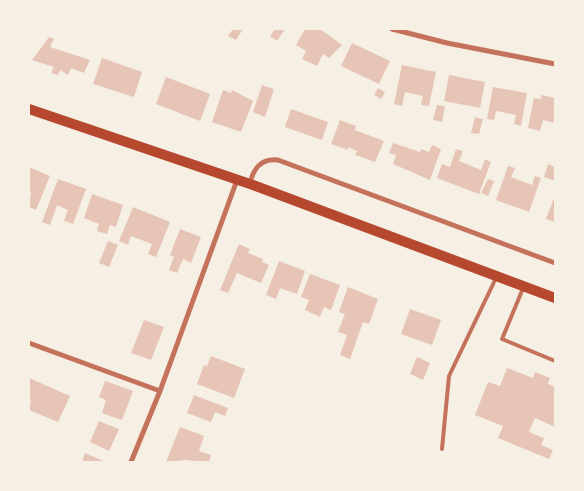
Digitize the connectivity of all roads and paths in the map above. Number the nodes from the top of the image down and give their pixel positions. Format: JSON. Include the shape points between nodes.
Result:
{"nodes":[{"id":1,"x":392,"y":29,"type":"edge"},
{"id":2,"x":555,"y":64,"type":"edge"},
{"id":3,"x":29,"y":109,"type":"edge"},
{"id":4,"x":237,"y":180,"type":"junction"},
{"id":5,"x":250,"y":184,"type":"junction"},
{"id":6,"x":555,"y":263,"type":"edge"},
{"id":7,"x":497,"y":276,"type":"junction"},
{"id":8,"x":524,"y":286,"type":"junction"},
{"id":9,"x":555,"y":298,"type":"edge"},
{"id":10,"x":29,"y":343,"type":"edge"},
{"id":11,"x":555,"y":361,"type":"edge"},
{"id":12,"x":160,"y":392,"type":"junction"},
{"id":13,"x":442,"y":450,"type":"dead end"},
{"id":14,"x":131,"y":462,"type":"edge"}],
"edges":[{"from":1,"to":2,"type":"street"},
{"from":3,"to":4,"type":"main road"},
{"from":4,"to":5,"type":"main road"},
{"from":4,"to":12,"type":"street"},
{"from":5,"to":6,"type":"street","via":[[252,173],[260,164],[269,159],[278,160]]},
{"from":5,"to":7,"type":"main road"},
{"from":7,"to":8,"type":"main road"},
{"from":7,"to":13,"type":"lane","via":[[449,376]]},
{"from":8,"to":9,"type":"main road"},
{"from":8,"to":11,"type":"lane","via":[[502,339]]},
{"from":10,"to":12,"type":"street"},
{"from":12,"to":14,"type":"street"}]}
